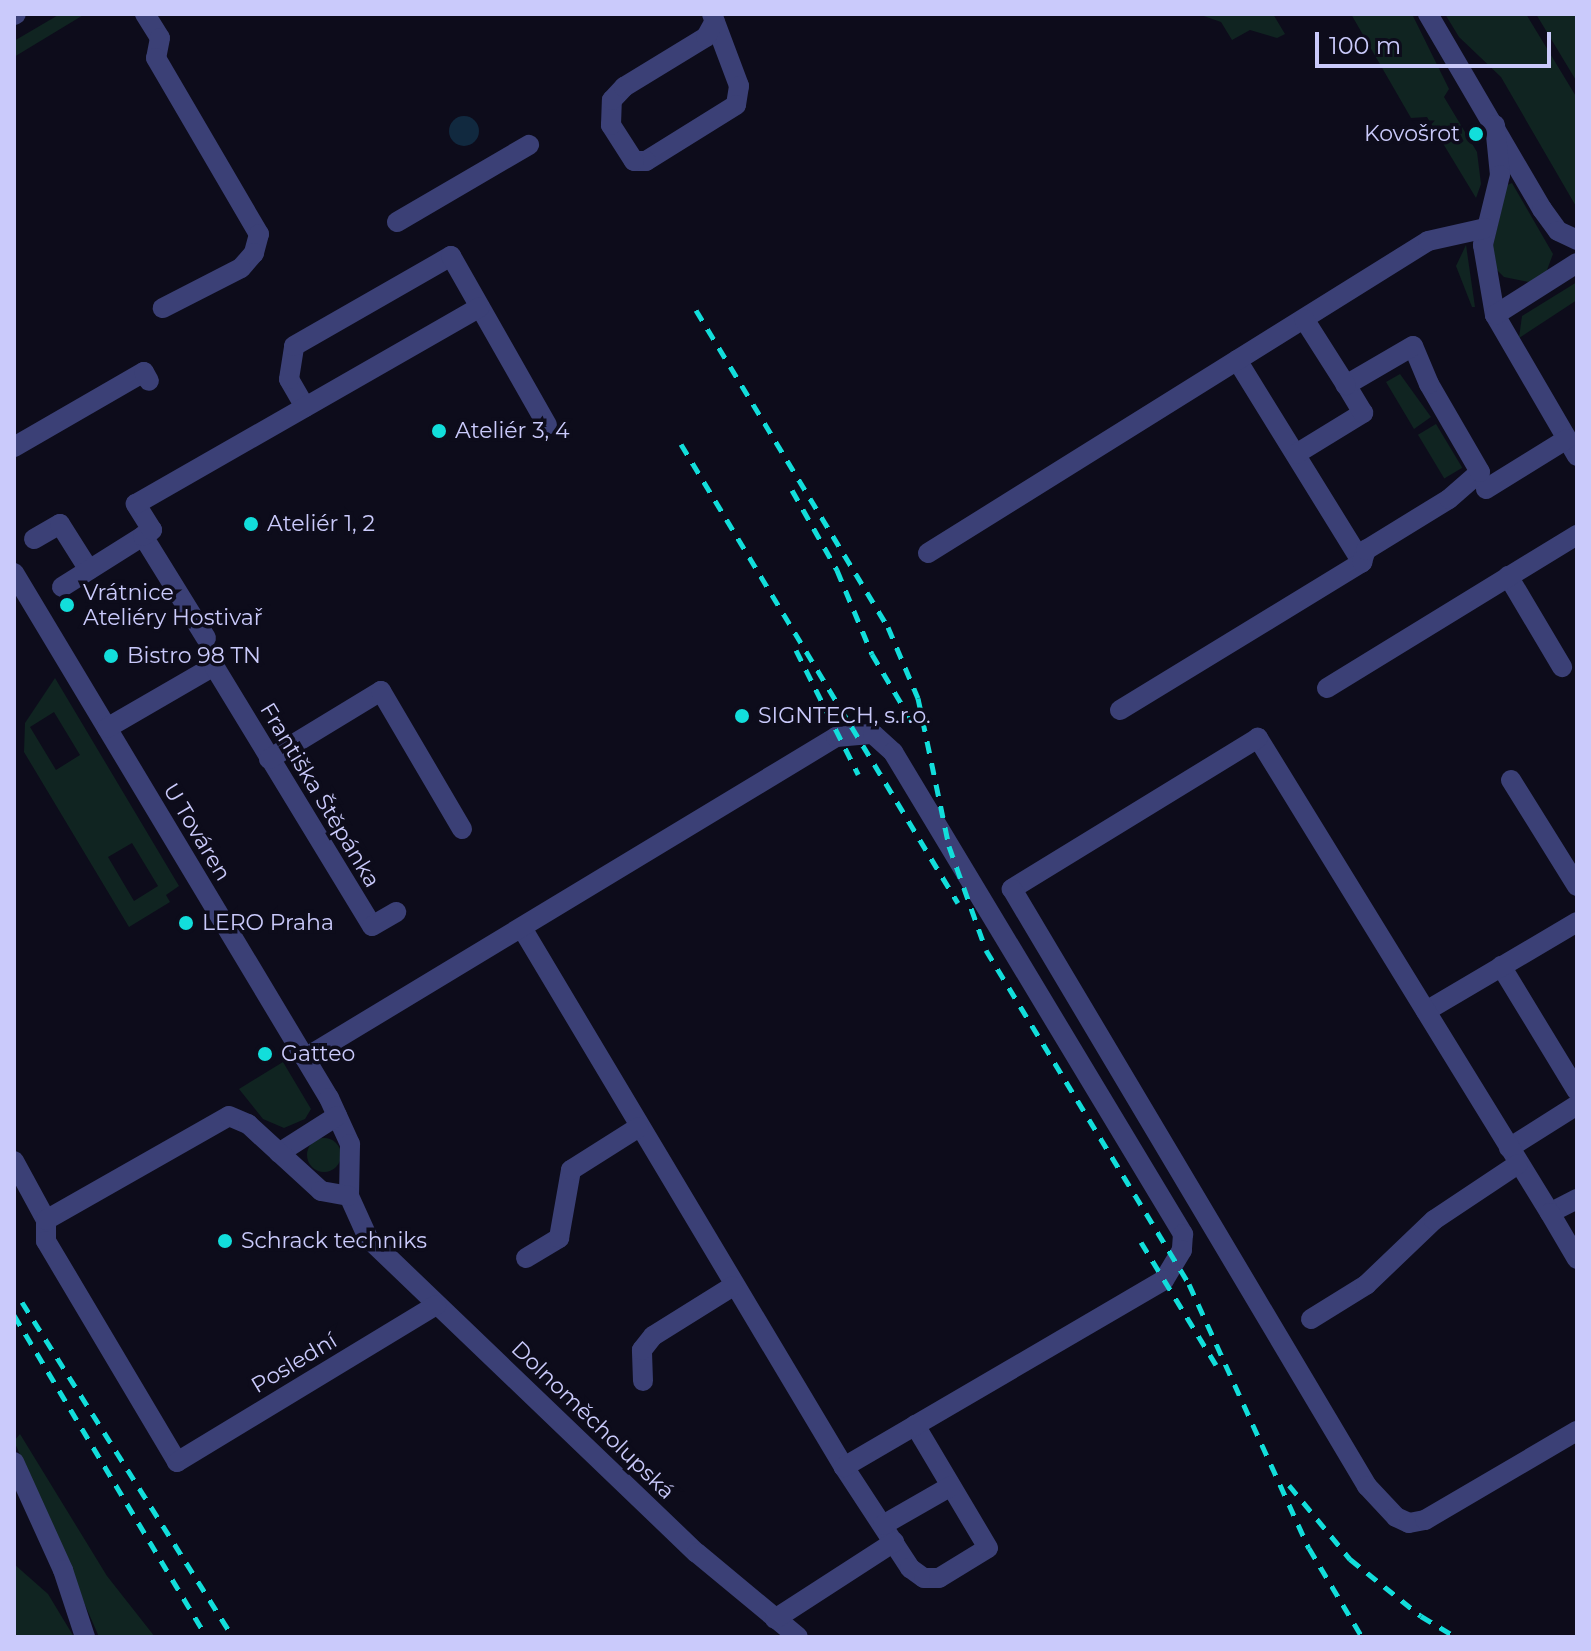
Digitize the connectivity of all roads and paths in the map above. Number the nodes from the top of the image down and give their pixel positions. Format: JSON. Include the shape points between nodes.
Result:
{"nodes":[{"id":1,"x":145,"y":14,"type":"edge"},
{"id":2,"x":1428,"y":14,"type":"edge"},
{"id":3,"x":714,"y":18,"type":"edge"},
{"id":4,"x":1495,"y":125,"type":"junction"},
{"id":5,"x":529,"y":145,"type":"dead end"},
{"id":6,"x":397,"y":222,"type":"dead end"},
{"id":7,"x":1486,"y":228,"type":"junction"},
{"id":8,"x":1577,"y":240,"type":"edge"},
{"id":9,"x":1577,"y":263,"type":"edge"},
{"id":10,"x":480,"y":307,"type":"junction"},
{"id":11,"x":163,"y":308,"type":"dead end"},
{"id":12,"x":1495,"y":315,"type":"junction"},
{"id":13,"x":1304,"y":319,"type":"junction"},
{"id":14,"x":1237,"y":360,"type":"junction"},
{"id":15,"x":149,"y":381,"type":"dead end"},
{"id":16,"x":1346,"y":385,"type":"junction"},
{"id":17,"x":305,"y":407,"type":"junction"},
{"id":18,"x":547,"y":425,"type":"dead end"},
{"id":19,"x":14,"y":447,"type":"edge"},
{"id":20,"x":1572,"y":447,"type":"edge"},
{"id":21,"x":1296,"y":454,"type":"junction"},
{"id":22,"x":1486,"y":489,"type":"dead end"},
{"id":23,"x":143,"y":536,"type":"junction"},
{"id":24,"x":1576,"y":538,"type":"edge"},
{"id":25,"x":34,"y":539,"type":"dead end"},
{"id":26,"x":928,"y":553,"type":"dead end"},
{"id":27,"x":1362,"y":562,"type":"junction"},
{"id":28,"x":89,"y":570,"type":"junction"},
{"id":29,"x":14,"y":573,"type":"edge"},
{"id":30,"x":1508,"y":576,"type":"junction"},
{"id":31,"x":62,"y":587,"type":"dead end"},
{"id":32,"x":206,"y":638,"type":"dead end"},
{"id":33,"x":1562,"y":667,"type":"dead end"},
{"id":34,"x":1327,"y":688,"type":"dead end"},
{"id":35,"x":1120,"y":710,"type":"dead end"},
{"id":36,"x":107,"y":728,"type":"junction"},
{"id":37,"x":269,"y":759,"type":"junction"},
{"id":38,"x":1511,"y":780,"type":"dead end"},
{"id":39,"x":462,"y":829,"type":"dead end"},
{"id":40,"x":1577,"y":886,"type":"edge"},
{"id":41,"x":396,"y":912,"type":"dead end"},
{"id":42,"x":1577,"y":922,"type":"edge"},
{"id":43,"x":522,"y":928,"type":"junction"},
{"id":44,"x":1501,"y":966,"type":"junction"},
{"id":45,"x":1426,"y":1011,"type":"junction"},
{"id":46,"x":305,"y":1058,"type":"junction"},
{"id":47,"x":1577,"y":1091,"type":"edge"},
{"id":48,"x":1577,"y":1105,"type":"edge"},
{"id":49,"x":337,"y":1116,"type":"junction"},
{"id":50,"x":639,"y":1127,"type":"junction"},
{"id":51,"x":279,"y":1153,"type":"junction"},
{"id":52,"x":1513,"y":1156,"type":"junction"},
{"id":53,"x":14,"y":1161,"type":"edge"},
{"id":54,"x":349,"y":1196,"type":"junction"},
{"id":55,"x":1577,"y":1199,"type":"edge"},
{"id":56,"x":1550,"y":1213,"type":"junction"},
{"id":57,"x":46,"y":1220,"type":"junction"},
{"id":58,"x":363,"y":1229,"type":"joint"},
{"id":59,"x":526,"y":1258,"type":"dead end"},
{"id":60,"x":1577,"y":1259,"type":"edge"},
{"id":61,"x":733,"y":1286,"type":"junction"},
{"id":62,"x":436,"y":1305,"type":"junction"},
{"id":63,"x":1311,"y":1319,"type":"dead end"},
{"id":64,"x":643,"y":1381,"type":"dead end"},
{"id":65,"x":915,"y":1425,"type":"junction"},
{"id":66,"x":1577,"y":1431,"type":"edge"},
{"id":67,"x":14,"y":1462,"type":"edge"},
{"id":68,"x":844,"y":1467,"type":"junction"},
{"id":69,"x":951,"y":1486,"type":"junction"},
{"id":70,"x":23,"y":1503,"type":"edge"},
{"id":71,"x":888,"y":1534,"type":"junction"},
{"id":72,"x":775,"y":1619,"type":"junction"},
{"id":73,"x":85,"y":1637,"type":"edge"},
{"id":74,"x":798,"y":1637,"type":"edge"}],
"edges":[{"from":1,"to":11,"type":"street","via":[[160,38],[156,58],[259,234],[254,253],[241,268]]},
{"from":2,"to":4,"type":"street"},
{"from":3,"to":3,"type":"street","via":[[739,86],[736,105],[646,161],[630,157],[611,125],[612,100],[624,87],[706,37]]},
{"from":4,"to":7,"type":"street","via":[[1500,175]]},
{"from":4,"to":8,"type":"street","via":[[1542,209],[1558,231]]},
{"from":5,"to":6,"type":"street"},
{"from":7,"to":12,"type":"street","via":[[1483,245]]},
{"from":7,"to":13,"type":"street","via":[[1428,241]]},
{"from":9,"to":12,"type":"street"},
{"from":10,"to":17,"type":"street"},
{"from":10,"to":17,"type":"street","via":[[451,256],[294,346],[289,379]]},
{"from":10,"to":18,"type":"street"},
{"from":12,"to":20,"type":"street"},
{"from":13,"to":14,"type":"street"},
{"from":13,"to":16,"type":"street"},
{"from":14,"to":21,"type":"street"},
{"from":14,"to":26,"type":"street"},
{"from":15,"to":19,"type":"street","via":[[144,372]]},
{"from":16,"to":21,"type":"street","via":[[1363,413]]},
{"from":16,"to":27,"type":"street","via":[[1413,346],[1480,472],[1449,499],[1366,550]]},
{"from":17,"to":23,"type":"street","via":[[136,504],[152,530]]},
{"from":20,"to":22,"type":"street"},
{"from":21,"to":27,"type":"street"},
{"from":23,"to":28,"type":"street"},
{"from":23,"to":32,"type":"street"},
{"from":24,"to":30,"type":"street"},
{"from":25,"to":28,"type":"street","via":[[60,524]]},
{"from":27,"to":35,"type":"street"},
{"from":28,"to":31,"type":"street"},
{"from":29,"to":36,"type":"street","name":"U Továren"},
{"from":30,"to":33,"type":"street"},
{"from":30,"to":34,"type":"street"},
{"from":36,"to":37,"type":"street","name":"Františka Štěpánka","via":[[214,666]]},
{"from":36,"to":46,"type":"street","name":"U Továren"},
{"from":37,"to":39,"type":"street","via":[[381,691]]},
{"from":37,"to":41,"type":"street","name":"Františka Štěpánka","via":[[372,926]]},
{"from":38,"to":40,"type":"street"},
{"from":42,"to":44,"type":"street"},
{"from":43,"to":46,"type":"street"},
{"from":43,"to":50,"type":"street"},
{"from":43,"to":65,"type":"street","via":[[836,737],[873,734],[893,752],[1183,1234],[1182,1250],[1164,1280]]},
{"from":44,"to":45,"type":"street"},
{"from":44,"to":47,"type":"street"},
{"from":45,"to":52,"type":"street"},
{"from":45,"to":66,"type":"street","via":[[1258,738],[1012,889],[1367,1486],[1396,1517],[1409,1523],[1425,1520]]},
{"from":46,"to":49,"type":"street","name":"U Továren"},
{"from":48,"to":52,"type":"street"},
{"from":49,"to":51,"type":"street"},
{"from":49,"to":54,"type":"street","name":"U Továren","via":[[352,1153]]},
{"from":50,"to":59,"type":"street","via":[[571,1170],[559,1238]]},
{"from":50,"to":61,"type":"street"},
{"from":51,"to":54,"type":"street","via":[[321,1191]]},
{"from":51,"to":57,"type":"street","via":[[248,1124],[229,1116]]},
{"from":52,"to":56,"type":"street"},
{"from":52,"to":63,"type":"street","via":[[1434,1220],[1366,1285]]},
{"from":53,"to":57,"type":"street"},
{"from":54,"to":58,"type":"street","name":"U Továren"},
{"from":55,"to":56,"type":"street"},
{"from":56,"to":60,"type":"street"},
{"from":57,"to":62,"type":"street","name":"Poslední","via":[[46,1241],[177,1462]]},
{"from":58,"to":62,"type":"street","name":"Dolnoměcholupská"},
{"from":61,"to":64,"type":"street","via":[[653,1336],[642,1350]]},
{"from":61,"to":68,"type":"street"},
{"from":62,"to":72,"type":"street","name":"Dolnoměcholupská","via":[[697,1553]]},
{"from":65,"to":68,"type":"street"},
{"from":65,"to":69,"type":"street"},
{"from":67,"to":70,"type":"street"},
{"from":68,"to":71,"type":"street"},
{"from":69,"to":71,"type":"street"},
{"from":69,"to":71,"type":"street","via":[[988,1548],[939,1578],[924,1578],[910,1568]]},
{"from":70,"to":73,"type":"street","via":[[63,1570]]},
{"from":71,"to":72,"type":"street"},
{"from":72,"to":74,"type":"street","name":"Dolnoměcholupská"}]}
